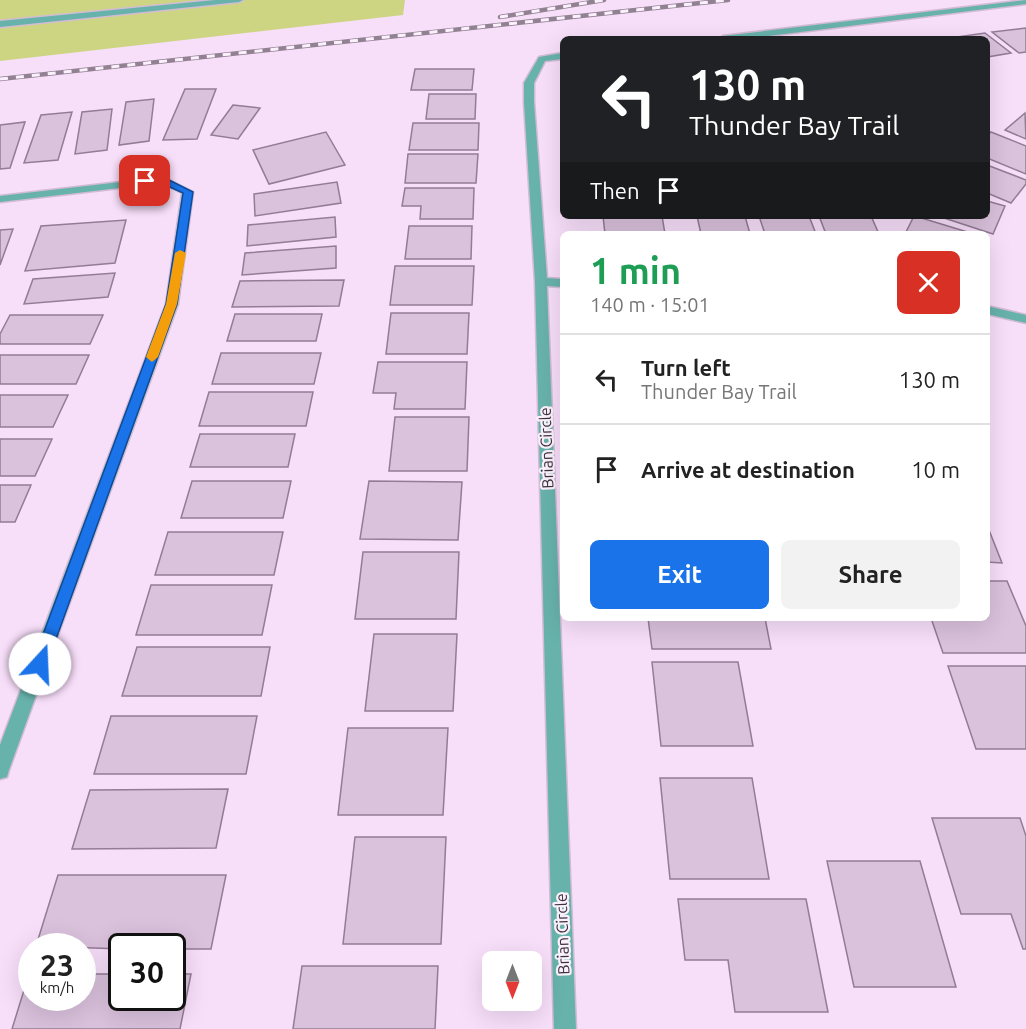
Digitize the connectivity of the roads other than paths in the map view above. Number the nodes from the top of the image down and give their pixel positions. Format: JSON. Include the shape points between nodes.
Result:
{"nodes":[{"id":1,"x":239,"y":0,"type":"edge"},
{"id":2,"x":1026,"y":2,"type":"edge"},
{"id":3,"x":0,"y":24,"type":"edge"},
{"id":4,"x":766,"y":36,"type":"edge"},
{"id":5,"x":560,"y":56,"type":"edge"},
{"id":6,"x":0,"y":200,"type":"edge"},
{"id":7,"x":541,"y":282,"type":"junction"},
{"id":8,"x":560,"y":283,"type":"edge"},
{"id":9,"x":990,"y":311,"type":"edge"},
{"id":10,"x":1026,"y":319,"type":"edge"},
{"id":11,"x":0,"y":770,"type":"edge"},
{"id":12,"x":564,"y":1029,"type":"edge"}],
"edges":[{"from":1,"to":3,"type":"street"},
{"from":2,"to":4,"type":"street"},
{"from":5,"to":7,"type":"street","name":"Brian Circle","via":[[542,59],[529,83]]},
{"from":6,"to":11,"type":"street","via":[[163,180],[188,192],[172,304]]},
{"from":7,"to":8,"type":"street"},
{"from":7,"to":12,"type":"street","name":"Brian Circle"},
{"from":9,"to":10,"type":"street"}]}
